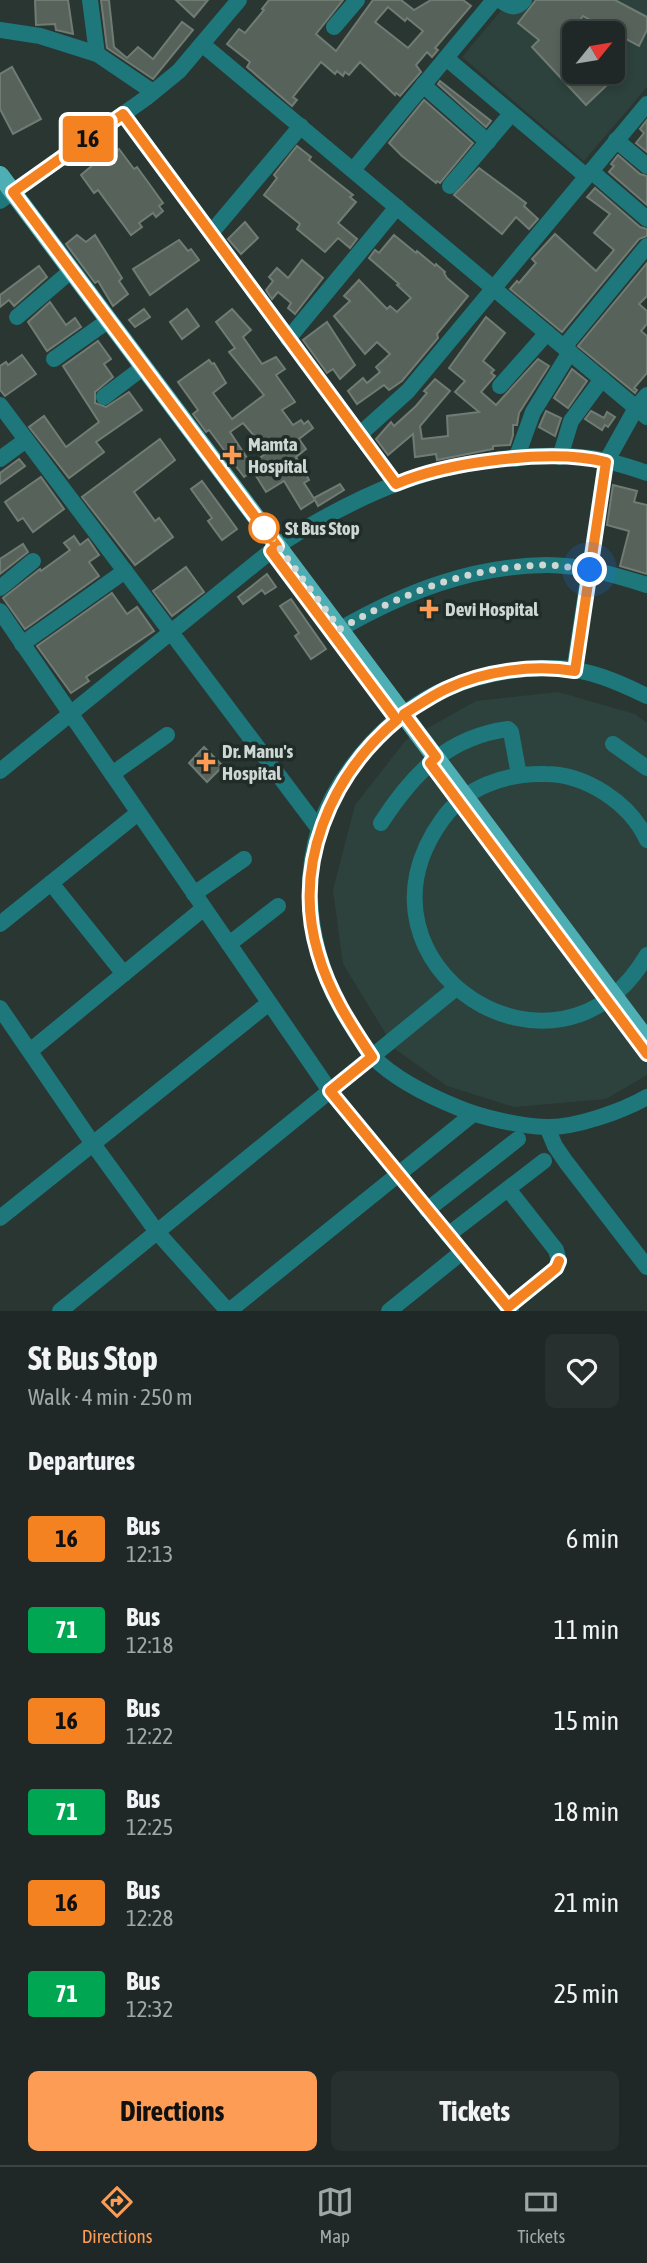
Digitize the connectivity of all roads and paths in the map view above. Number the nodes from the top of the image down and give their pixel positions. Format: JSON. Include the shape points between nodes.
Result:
{"nodes":[{"id":1,"x":90,"y":0,"type":"edge"},
{"id":2,"x":239,"y":0,"type":"edge"},
{"id":3,"x":357,"y":0,"type":"edge"},
{"id":4,"x":494,"y":0,"type":"edge"},
{"id":5,"x":500,"y":0,"type":"edge"},
{"id":6,"x":524,"y":0,"type":"edge"},
{"id":7,"x":334,"y":27,"type":"dead end"},
{"id":8,"x":0,"y":30,"type":"edge"},
{"id":9,"x":202,"y":44,"type":"junction"},
{"id":10,"x":97,"y":54,"type":"junction"},
{"id":11,"x":446,"y":58,"type":"junction"},
{"id":12,"x":423,"y":85,"type":"junction"},
{"id":13,"x":153,"y":92,"type":"junction"},
{"id":14,"x":647,"y":104,"type":"edge"},
{"id":15,"x":123,"y":114,"type":"junction"},
{"id":16,"x":511,"y":114,"type":"junction"},
{"id":17,"x":301,"y":126,"type":"junction"},
{"id":18,"x":616,"y":140,"type":"junction"},
{"id":19,"x":488,"y":142,"type":"junction"},
{"id":20,"x":647,"y":166,"type":"edge"},
{"id":21,"x":352,"y":170,"type":"junction"},
{"id":22,"x":588,"y":174,"type":"junction"},
{"id":23,"x":0,"y":175,"type":"edge"},
{"id":24,"x":450,"y":186,"type":"dead end"},
{"id":25,"x":5,"y":195,"type":"edge"},
{"id":26,"x":397,"y":207,"type":"junction"},
{"id":27,"x":647,"y":219,"type":"edge"},
{"id":28,"x":211,"y":233,"type":"junction"},
{"id":29,"x":647,"y":246,"type":"edge"},
{"id":30,"x":65,"y":276,"type":"junction"},
{"id":31,"x":493,"y":287,"type":"junction"},
{"id":32,"x":17,"y":317,"type":"dead end"},
{"id":33,"x":102,"y":324,"type":"junction"},
{"id":34,"x":547,"y":333,"type":"junction"},
{"id":35,"x":289,"y":339,"type":"junction"},
{"id":36,"x":567,"y":350,"type":"junction"},
{"id":37,"x":54,"y":359,"type":"dead end"},
{"id":38,"x":137,"y":372,"type":"junction"},
{"id":39,"x":602,"y":379,"type":"junction"},
{"id":40,"x":500,"y":386,"type":"dead end"},
{"id":41,"x":104,"y":397,"type":"dead end"},
{"id":42,"x":0,"y":405,"type":"edge"},
{"id":43,"x":643,"y":407,"type":"edge"},
{"id":44,"x":359,"y":435,"type":"junction"},
{"id":45,"x":26,"y":440,"type":"junction"},
{"id":46,"x":560,"y":457,"type":"junction"},
{"id":47,"x":0,"y":459,"type":"edge"},
{"id":48,"x":516,"y":459,"type":"junction"},
{"id":49,"x":606,"y":462,"type":"junction"},
{"id":50,"x":647,"y":474,"type":"edge"},
{"id":51,"x":396,"y":484,"type":"junction"},
{"id":52,"x":274,"y":548,"type":"junction"},
{"id":53,"x":33,"y":561,"type":"dead end"},
{"id":54,"x":590,"y":570,"type":"junction"},
{"id":55,"x":125,"y":571,"type":"junction"},
{"id":56,"x":647,"y":585,"type":"edge"},
{"id":57,"x":0,"y":588,"type":"edge"},
{"id":58,"x":1,"y":615,"type":"edge"},
{"id":59,"x":340,"y":629,"type":"junction"},
{"id":60,"x":171,"y":632,"type":"junction"},
{"id":61,"x":22,"y":644,"type":"junction"},
{"id":62,"x":575,"y":671,"type":"junction"},
{"id":63,"x":647,"y":695,"type":"edge"},
{"id":64,"x":71,"y":714,"type":"junction"},
{"id":65,"x":400,"y":717,"type":"junction"},
{"id":66,"x":167,"y":735,"type":"dead end"},
{"id":67,"x":613,"y":744,"type":"dead end"},
{"id":68,"x":433,"y":760,"type":"junction"},
{"id":69,"x":647,"y":768,"type":"edge"},
{"id":70,"x":0,"y":771,"type":"edge"},
{"id":71,"x":112,"y":774,"type":"junction"},
{"id":72,"x":519,"y":775,"type":"junction"},
{"id":73,"x":462,"y":799,"type":"junction"},
{"id":74,"x":138,"y":813,"type":"junction"},
{"id":75,"x":642,"y":821,"type":"edge"},
{"id":76,"x":381,"y":823,"type":"dead end"},
{"id":77,"x":320,"y":829,"type":"junction"},
{"id":78,"x":647,"y":840,"type":"edge"},
{"id":79,"x":244,"y":859,"type":"dead end"},
{"id":80,"x":51,"y":883,"type":"junction"},
{"id":81,"x":194,"y":894,"type":"junction"},
{"id":82,"x":278,"y":906,"type":"dead end"},
{"id":83,"x":204,"y":908,"type":"junction"},
{"id":84,"x":0,"y":924,"type":"edge"},
{"id":85,"x":229,"y":944,"type":"junction"},
{"id":86,"x":647,"y":955,"type":"edge"},
{"id":87,"x":124,"y":974,"type":"junction"},
{"id":88,"x":456,"y":988,"type":"junction"},
{"id":89,"x":610,"y":998,"type":"junction"},
{"id":90,"x":269,"y":1003,"type":"junction"},
{"id":91,"x":0,"y":1008,"type":"edge"},
{"id":92,"x":647,"y":1040,"type":"edge"},
{"id":93,"x":30,"y":1051,"type":"junction"},
{"id":94,"x":647,"y":1054,"type":"edge"},
{"id":95,"x":372,"y":1057,"type":"junction"},
{"id":96,"x":330,"y":1091,"type":"junction"},
{"id":97,"x":647,"y":1097,"type":"edge"},
{"id":98,"x":473,"y":1114,"type":"junction"},
{"id":99,"x":547,"y":1127,"type":"junction"},
{"id":100,"x":518,"y":1139,"type":"dead end"},
{"id":101,"x":93,"y":1144,"type":"junction"},
{"id":102,"x":544,"y":1161,"type":"dead end"},
{"id":103,"x":398,"y":1174,"type":"junction"},
{"id":104,"x":508,"y":1189,"type":"junction"},
{"id":105,"x":427,"y":1210,"type":"junction"},
{"id":106,"x":0,"y":1218,"type":"edge"},
{"id":107,"x":157,"y":1232,"type":"junction"},
{"id":108,"x":449,"y":1236,"type":"junction"},
{"id":109,"x":462,"y":1252,"type":"junction"},
{"id":110,"x":647,"y":1267,"type":"edge"},
{"id":111,"x":509,"y":1309,"type":"edge"},
{"id":112,"x":60,"y":1311,"type":"edge"},
{"id":113,"x":228,"y":1311,"type":"edge"},
{"id":114,"x":389,"y":1311,"type":"edge"}],
"edges":[{"from":1,"to":10,"type":"street"},
{"from":2,"to":9,"type":"street"},
{"from":3,"to":7,"type":"street"},
{"from":4,"to":11,"type":"street"},
{"from":5,"to":6,"type":"street","via":[[515,7]]},
{"from":8,"to":10,"type":"street","via":[[40,36]]},
{"from":9,"to":13,"type":"street"},
{"from":9,"to":17,"type":"street"},
{"from":10,"to":13,"type":"street"},
{"from":11,"to":12,"type":"street"},
{"from":11,"to":16,"type":"street"},
{"from":12,"to":19,"type":"street"},
{"from":12,"to":21,"type":"street"},
{"from":13,"to":15,"type":"street"},
{"from":14,"to":18,"type":"street"},
{"from":15,"to":25,"type":"street"},
{"from":15,"to":28,"type":"street"},
{"from":16,"to":19,"type":"street"},
{"from":16,"to":22,"type":"street"},
{"from":17,"to":21,"type":"street"},
{"from":17,"to":28,"type":"street"},
{"from":18,"to":20,"type":"street"},
{"from":18,"to":22,"type":"street"},
{"from":19,"to":24,"type":"street"},
{"from":21,"to":26,"type":"street"},
{"from":22,"to":27,"type":"street"},
{"from":22,"to":31,"type":"street"},
{"from":23,"to":25,"type":"main road"},
{"from":25,"to":30,"type":"main road"},
{"from":25,"to":52,"type":"main road"},
{"from":26,"to":31,"type":"street"},
{"from":26,"to":35,"type":"street"},
{"from":28,"to":35,"type":"street"},
{"from":29,"to":36,"type":"street"},
{"from":30,"to":32,"type":"street"},
{"from":30,"to":33,"type":"main road"},
{"from":31,"to":34,"type":"street"},
{"from":31,"to":44,"type":"street","via":[[408,391]]},
{"from":33,"to":37,"type":"street"},
{"from":33,"to":38,"type":"main road"},
{"from":34,"to":36,"type":"street"},
{"from":34,"to":40,"type":"street"},
{"from":35,"to":44,"type":"street"},
{"from":36,"to":39,"type":"street"},
{"from":36,"to":48,"type":"street","via":[[533,412]]},
{"from":38,"to":41,"type":"street"},
{"from":38,"to":52,"type":"main road"},
{"from":39,"to":43,"type":"street"},
{"from":39,"to":46,"type":"street","via":[[571,421]]},
{"from":42,"to":45,"type":"street"},
{"from":43,"to":49,"type":"street"},
{"from":44,"to":51,"type":"street"},
{"from":45,"to":47,"type":"street"},
{"from":45,"to":55,"type":"street"},
{"from":46,"to":48,"type":"street"},
{"from":46,"to":49,"type":"street"},
{"from":48,"to":51,"type":"street","via":[[441,471]]},
{"from":49,"to":50,"type":"street"},
{"from":49,"to":54,"type":"street"},
{"from":51,"to":52,"type":"street","via":[[356,501]]},
{"from":52,"to":59,"type":"main road"},
{"from":52,"to":60,"type":"street"},
{"from":52,"to":65,"type":"main road"},
{"from":53,"to":57,"type":"street"},
{"from":54,"to":56,"type":"street"},
{"from":54,"to":59,"type":"street","via":[[549,565],[492,570],[441,582],[386,603]]},
{"from":54,"to":62,"type":"street"},
{"from":55,"to":60,"type":"street"},
{"from":55,"to":61,"type":"street"},
{"from":58,"to":61,"type":"street"},
{"from":59,"to":65,"type":"main road"},
{"from":60,"to":64,"type":"street"},
{"from":60,"to":77,"type":"street"},
{"from":61,"to":64,"type":"street"},
{"from":62,"to":63,"type":"street","via":[[608,677]]},
{"from":62,"to":65,"type":"street","via":[[539,669],[486,676],[446,688]]},
{"from":64,"to":70,"type":"street"},
{"from":64,"to":71,"type":"street"},
{"from":65,"to":68,"type":"main road"},
{"from":65,"to":77,"type":"street","via":[[366,749],[340,785]]},
{"from":66,"to":71,"type":"street"},
{"from":67,"to":69,"type":"street"},
{"from":68,"to":72,"type":"street","via":[[485,734],[508,730]]},
{"from":68,"to":73,"type":"main road"},
{"from":68,"to":76,"type":"street","via":[[408,784]]},
{"from":71,"to":74,"type":"street"},
{"from":72,"to":73,"type":"street","via":[[484,785]]},
{"from":72,"to":75,"type":"street","via":[[570,777],[597,789]]},
{"from":73,"to":88,"type":"street","via":[[431,835],[415,885],[420,932],[430,956]]},
{"from":73,"to":89,"type":"main road"},
{"from":74,"to":80,"type":"street"},
{"from":74,"to":81,"type":"street"},
{"from":75,"to":78,"type":"street"},
{"from":77,"to":95,"type":"street","via":[[311,872],[317,951],[344,1016]]},
{"from":79,"to":81,"type":"street"},
{"from":80,"to":84,"type":"street"},
{"from":80,"to":87,"type":"street"},
{"from":81,"to":83,"type":"street"},
{"from":82,"to":85,"type":"street"},
{"from":83,"to":85,"type":"street"},
{"from":83,"to":87,"type":"street"},
{"from":85,"to":90,"type":"street"},
{"from":86,"to":89,"type":"street"},
{"from":87,"to":93,"type":"street"},
{"from":88,"to":89,"type":"street","via":[[508,1017],[532,1020],[579,1014]]},
{"from":88,"to":95,"type":"street"},
{"from":89,"to":92,"type":"main road"},
{"from":89,"to":94,"type":"main road"},
{"from":90,"to":96,"type":"street"},
{"from":90,"to":101,"type":"street"},
{"from":91,"to":93,"type":"street"},
{"from":93,"to":101,"type":"street"},
{"from":95,"to":96,"type":"street"},
{"from":95,"to":98,"type":"street","via":[[438,1100]]},
{"from":96,"to":103,"type":"street"},
{"from":96,"to":107,"type":"street"},
{"from":97,"to":99,"type":"street","via":[[598,1118]]},
{"from":98,"to":99,"type":"street"},
{"from":98,"to":103,"type":"street"},
{"from":99,"to":110,"type":"street","via":[[566,1162]]},
{"from":100,"to":105,"type":"street"},
{"from":101,"to":106,"type":"street"},
{"from":101,"to":107,"type":"street"},
{"from":102,"to":104,"type":"street"},
{"from":103,"to":105,"type":"street"},
{"from":103,"to":113,"type":"street"},
{"from":104,"to":108,"type":"street"},
{"from":104,"to":111,"type":"street","via":[[556,1250],[559,1261]]},
{"from":105,"to":108,"type":"street"},
{"from":107,"to":112,"type":"street"},
{"from":107,"to":113,"type":"street"},
{"from":108,"to":109,"type":"street"},
{"from":109,"to":111,"type":"street"},
{"from":109,"to":114,"type":"street"}]}
